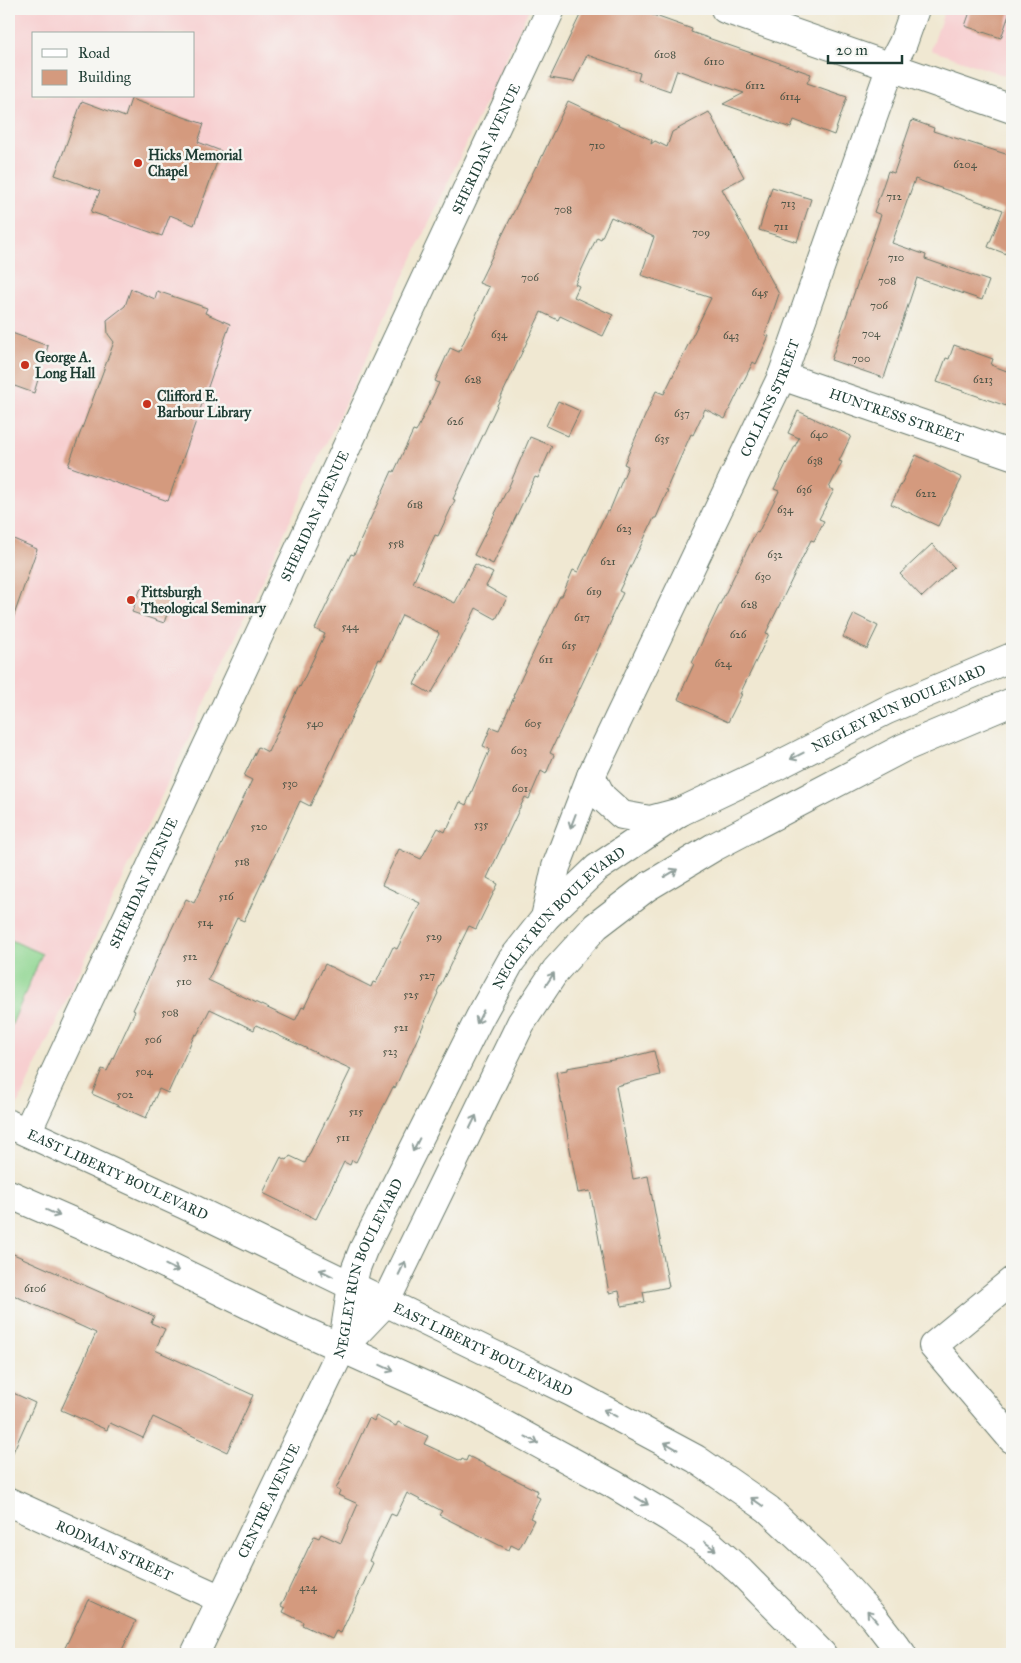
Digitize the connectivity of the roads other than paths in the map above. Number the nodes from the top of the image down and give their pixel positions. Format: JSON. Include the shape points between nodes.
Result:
{"nodes":[{"id":1,"x":551,"y":9,"type":"edge"},
{"id":2,"x":725,"y":9,"type":"edge"},
{"id":3,"x":916,"y":9,"type":"edge"},
{"id":4,"x":892,"y":66,"type":"junction"},
{"id":5,"x":1012,"y":109,"type":"edge"},
{"id":6,"x":782,"y":376,"type":"junction"},
{"id":7,"x":1012,"y":455,"type":"edge"},
{"id":8,"x":1012,"y":656,"type":"edge"},
{"id":9,"x":1012,"y":702,"type":"edge"},
{"id":10,"x":591,"y":776,"type":"junction"},
{"id":11,"x":680,"y":812,"type":"junction"},
{"id":12,"x":545,"y":918,"type":"junction"},
{"id":13,"x":18,"y":1128,"type":"edge"},
{"id":14,"x":9,"y":1194,"type":"edge"},
{"id":15,"x":1012,"y":1281,"type":"edge"},
{"id":16,"x":352,"y":1286,"type":"junction"},
{"id":17,"x":385,"y":1303,"type":"junction"},
{"id":18,"x":342,"y":1348,"type":"junction"},
{"id":19,"x":1012,"y":1439,"type":"edge"},
{"id":20,"x":9,"y":1502,"type":"edge"},
{"id":21,"x":221,"y":1599,"type":"junction"},
{"id":22,"x":195,"y":1654,"type":"edge"},
{"id":23,"x":822,"y":1654,"type":"edge"},
{"id":24,"x":902,"y":1654,"type":"edge"}],
"edges":[{"from":1,"to":13,"type":"main road","name":"SHERIDAN AVENUE"},
{"from":2,"to":4,"type":"main road"},
{"from":3,"to":4,"type":"main road","name":"COLLINS STREET"},
{"from":4,"to":5,"type":"main road"},
{"from":4,"to":6,"type":"main road","name":"COLLINS STREET"},
{"from":6,"to":7,"type":"main road","name":"HUNTRESS STREET"},
{"from":6,"to":10,"type":"main road","name":"COLLINS STREET"},
{"from":8,"to":11,"type":"main road","name":"NEGLEY RUN BOULEVARD","one_way":true,"via":[[887,710]]},
{"from":17,"to":9,"type":"main road","name":"NEGLEY RUN BOULEVARD","one_way":true,"via":[[521,1023],[556,970],[596,926],[648,887],[714,847],[903,748]]},
{"from":10,"to":11,"type":"main road","via":[[602,797],[622,815],[650,820]]},
{"from":10,"to":12,"type":"main road","name":"COLLINS STREET","one_way":true,"via":[[556,868]]},
{"from":11,"to":12,"type":"main road","name":"NEGLEY RUN BOULEVARD","via":[[597,868]]},
{"from":12,"to":16,"type":"main road","name":"NEGLEY RUN BOULEVARD","one_way":true,"via":[[510,961],[480,1017],[363,1250]]},
{"from":16,"to":13,"type":"main road","name":"EAST LIBERTY BOULEVARD","one_way":true},
{"from":14,"to":18,"type":"main road","one_way":true,"via":[[128,1246]]},
{"from":15,"to":19,"type":"main road","via":[[933,1346]]},
{"from":16,"to":17,"type":"main road","name":"EAST LIBERTY BOULEVARD"},
{"from":16,"to":18,"type":"main road","name":"NEGLEY RUN BOULEVARD"},
{"from":17,"to":18,"type":"main road","name":"NEGLEY RUN BOULEVARD"},
{"from":24,"to":17,"type":"main road","name":"EAST LIBERTY BOULEVARD","one_way":true,"via":[[816,1554],[768,1509],[696,1459],[574,1394]]},
{"from":18,"to":21,"type":"main road","name":"CENTRE AVENUE"},
{"from":18,"to":23,"type":"main road","one_way":true,"via":[[470,1406],[670,1518],[712,1546]]},
{"from":20,"to":21,"type":"main road","name":"RODMAN STREET"},
{"from":21,"to":22,"type":"main road","name":"CENTRE AVENUE"}]}
